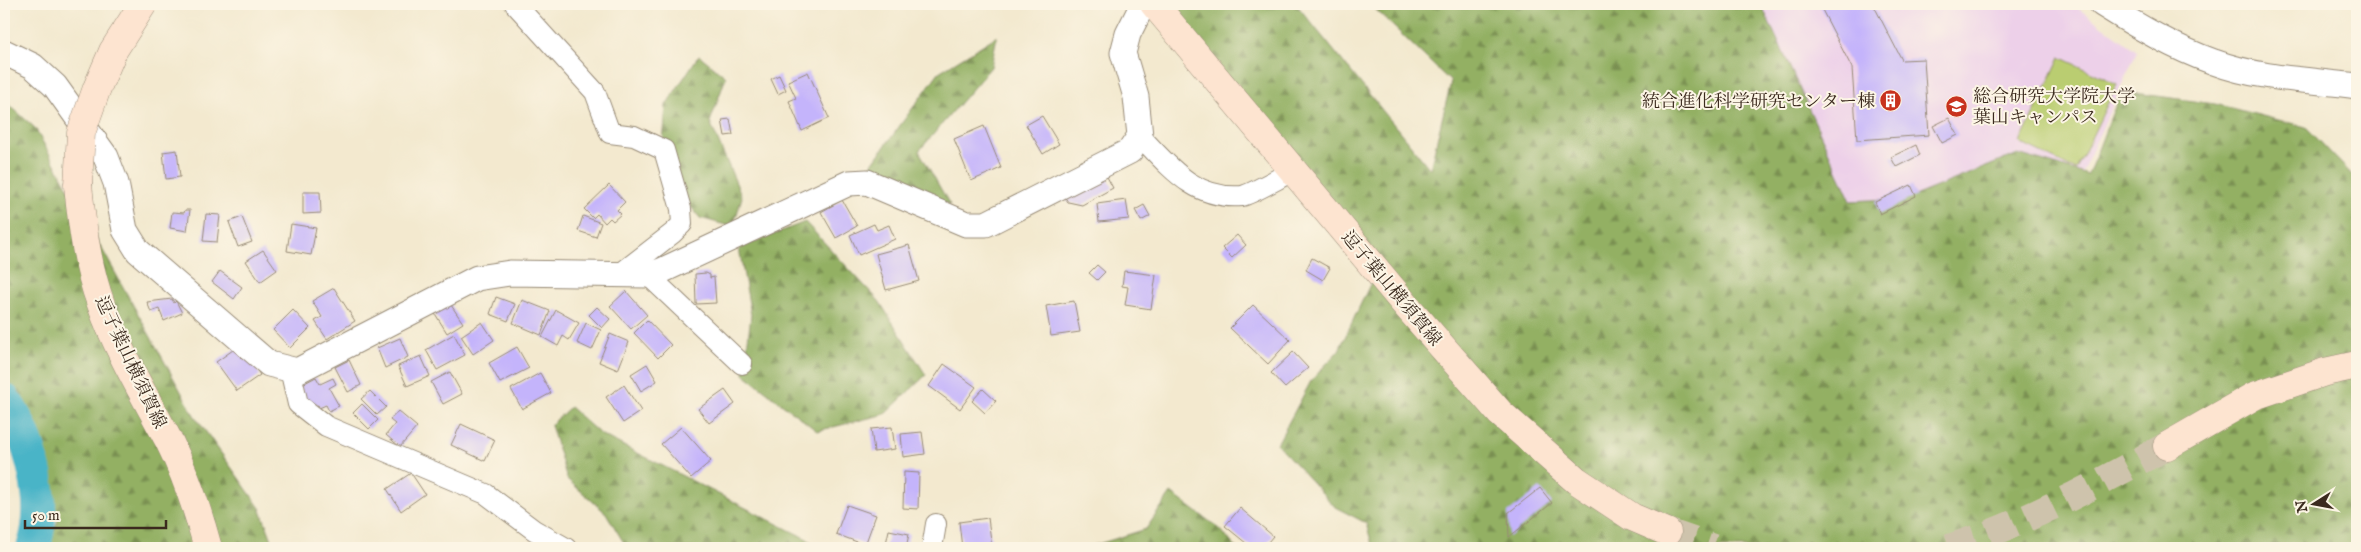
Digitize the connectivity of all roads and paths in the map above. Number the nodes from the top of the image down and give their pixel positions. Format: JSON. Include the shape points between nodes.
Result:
{"nodes":[{"id":1,"x":143,"y":4,"type":"edge"},
{"id":2,"x":515,"y":4,"type":"edge"},
{"id":3,"x":1143,"y":4,"type":"edge"},
{"id":4,"x":1154,"y":4,"type":"edge"},
{"id":5,"x":2102,"y":4,"type":"edge"},
{"id":6,"x":4,"y":52,"type":"edge"},
{"id":7,"x":2357,"y":86,"type":"edge"},
{"id":8,"x":1140,"y":136,"type":"junction"},
{"id":9,"x":1293,"y":171,"type":"junction"},
{"id":10,"x":620,"y":274,"type":"junction"},
{"id":11,"x":648,"y":275,"type":"junction"},
{"id":12,"x":742,"y":364,"type":"dead end"},
{"id":13,"x":2357,"y":365,"type":"edge"},
{"id":14,"x":290,"y":369,"type":"junction"},
{"id":15,"x":2167,"y":446,"type":"tunnel mouth"},
{"id":16,"x":936,"y":524,"type":"dead end"},
{"id":17,"x":1667,"y":532,"type":"tunnel mouth"},
{"id":18,"x":208,"y":548,"type":"edge"},
{"id":19,"x":566,"y":548,"type":"edge"},
{"id":20,"x":932,"y":548,"type":"edge"}],
"edges":[{"from":1,"to":18,"type":"main road","name":"逗子葉山横須賀線","bridge":true,"via":[[113,51],[81,133],[78,185],[83,236],[101,304],[170,443],[195,502]]},
{"from":2,"to":10,"type":"street","via":[[595,92],[610,132],[634,136],[664,150],[681,209],[682,224]]},
{"from":3,"to":8,"type":"street","via":[[1128,34],[1123,53],[1136,97]]},
{"from":4,"to":9,"type":"main road","name":"逗子葉山横須賀線"},
{"from":5,"to":7,"type":"street","via":[[2141,29],[2214,62],[2270,76]]},
{"from":6,"to":14,"type":"street","via":[[33,66],[55,86],[106,157],[116,183],[125,230],[138,251],[269,364]]},
{"from":8,"to":9,"type":"street","via":[[1182,180],[1215,194],[1243,196]]},
{"from":8,"to":11,"type":"street","via":[[1130,151],[986,224],[966,224],[867,182],[849,184]]},
{"from":9,"to":17,"type":"main road","name":"逗子葉山横須賀線","via":[[1500,413],[1576,480],[1632,518]]},
{"from":10,"to":11,"type":"street"},
{"from":10,"to":14,"type":"street","via":[[510,273],[476,278],[327,357],[297,371]]},
{"from":11,"to":12,"type":"street"},
{"from":13,"to":15,"type":"main road","via":[[2325,372],[2254,396]]},
{"from":14,"to":19,"type":"street","via":[[298,404],[326,426],[486,494],[534,530]]},
{"from":16,"to":20,"type":"street"}]}
